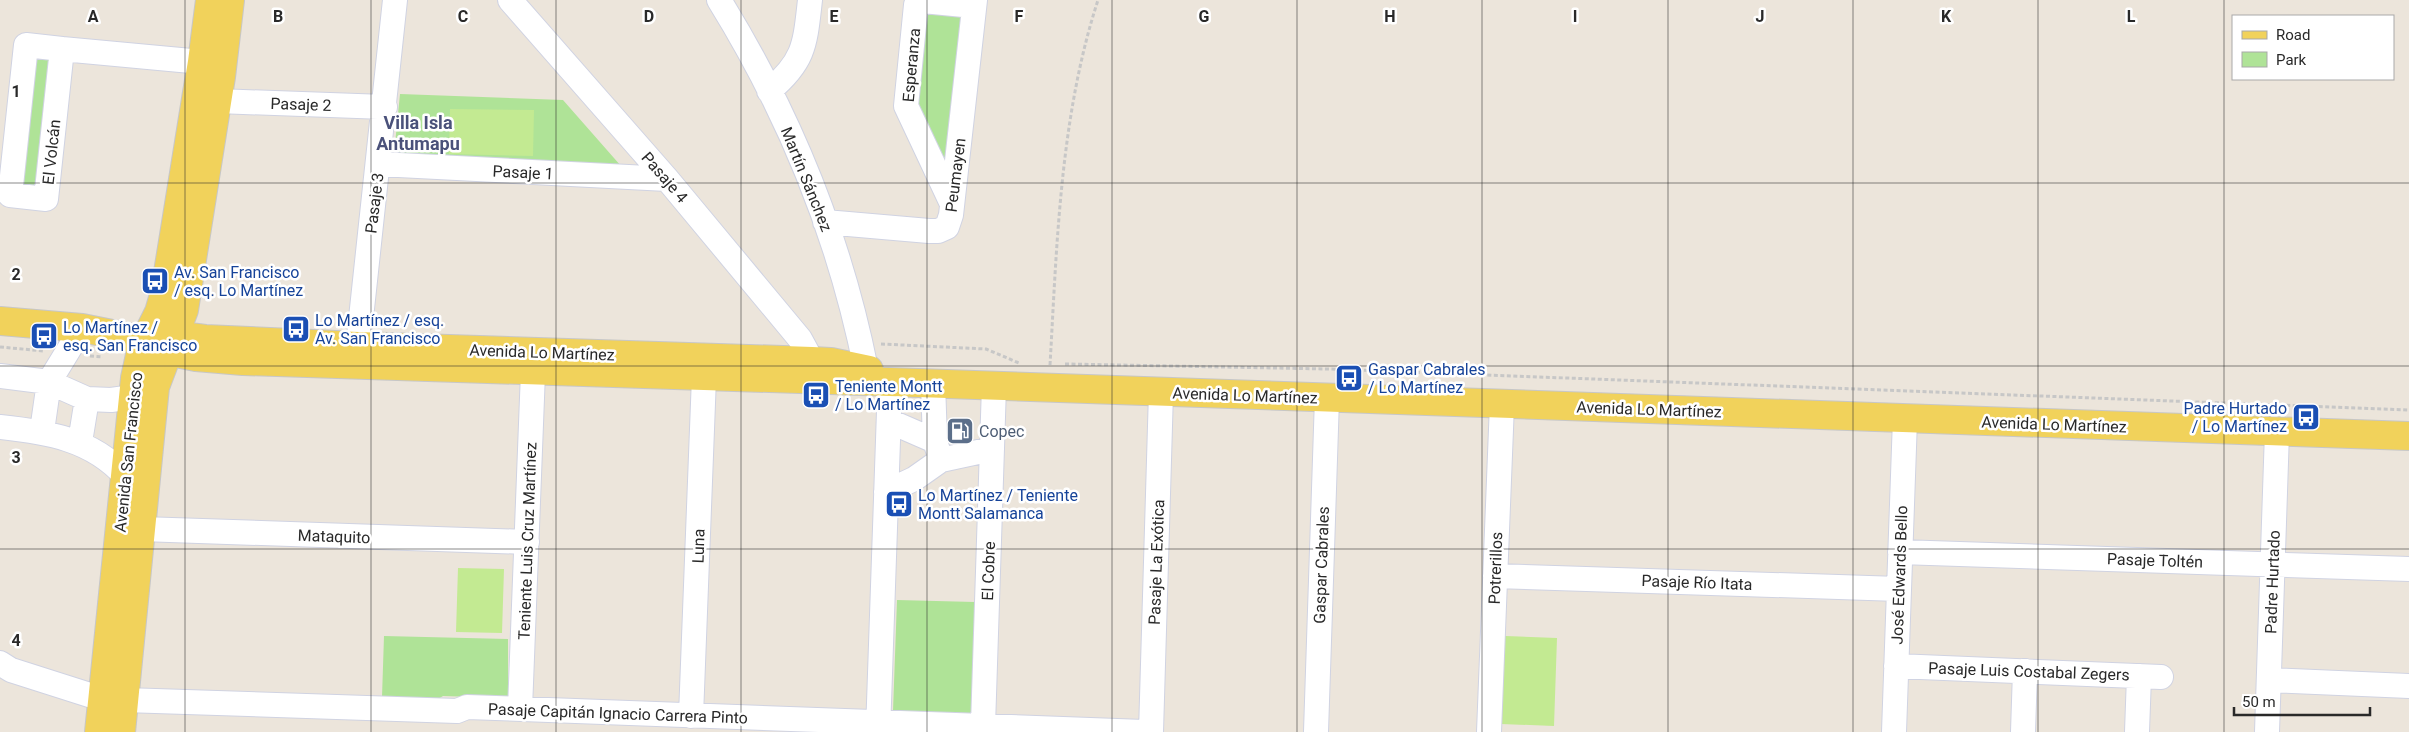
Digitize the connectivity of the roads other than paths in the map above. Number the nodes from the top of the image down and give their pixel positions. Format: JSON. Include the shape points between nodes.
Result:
{"nodes":[{"id":1,"x":210,"y":0,"type":"edge"},
{"id":2,"x":230,"y":0,"type":"edge"},
{"id":3,"x":396,"y":0,"type":"edge"},
{"id":4,"x":510,"y":0,"type":"edge"},
{"id":5,"x":719,"y":0,"type":"edge"},
{"id":6,"x":810,"y":0,"type":"edge"},
{"id":7,"x":974,"y":3,"type":"edge"},
{"id":8,"x":62,"y":49,"type":"junction"},
{"id":9,"x":202,"y":62,"type":"junction"},
{"id":10,"x":769,"y":91,"type":"junction"},
{"id":11,"x":217,"y":101,"type":"junction"},
{"id":12,"x":385,"y":108,"type":"junction"},
{"id":13,"x":8,"y":144,"type":"edge"},
{"id":14,"x":379,"y":164,"type":"junction"},
{"id":15,"x":667,"y":179,"type":"junction"},
{"id":16,"x":952,"y":204,"type":"junction"},
{"id":17,"x":826,"y":222,"type":"junction"},
{"id":18,"x":0,"y":321,"type":"edge"},
{"id":19,"x":82,"y":328,"type":"junction"},
{"id":20,"x":152,"y":341,"type":"junction"},
{"id":21,"x":358,"y":346,"type":"junction"},
{"id":22,"x":863,"y":356,"type":"junction"},
{"id":23,"x":812,"y":361,"type":"junction"},
{"id":24,"x":533,"y":372,"type":"junction"},
{"id":25,"x":0,"y":376,"type":"edge"},
{"id":26,"x":704,"y":377,"type":"junction"},
{"id":27,"x":50,"y":382,"type":"junction"},
{"id":28,"x":890,"y":382,"type":"junction"},
{"id":29,"x":933,"y":384,"type":"junction"},
{"id":30,"x":994,"y":386,"type":"junction"},
{"id":31,"x":1161,"y":392,"type":"junction"},
{"id":32,"x":133,"y":397,"type":"junction"},
{"id":33,"x":1327,"y":398,"type":"junction"},
{"id":34,"x":87,"y":400,"type":"junction"},
{"id":35,"x":1502,"y":404,"type":"junction"},
{"id":36,"x":1905,"y":419,"type":"junction"},
{"id":37,"x":889,"y":421,"type":"junction"},
{"id":38,"x":0,"y":427,"type":"edge"},
{"id":39,"x":42,"y":431,"type":"junction"},
{"id":40,"x":2277,"y":432,"type":"junction"},
{"id":41,"x":2409,"y":436,"type":"edge"},
{"id":42,"x":80,"y":442,"type":"junction"},
{"id":43,"x":992,"y":449,"type":"junction"},
{"id":44,"x":938,"y":451,"type":"junction"},
{"id":45,"x":125,"y":476,"type":"junction"},
{"id":46,"x":886,"y":492,"type":"junction"},
{"id":47,"x":140,"y":529,"type":"junction"},
{"id":48,"x":527,"y":542,"type":"junction"},
{"id":49,"x":1900,"y":552,"type":"junction"},
{"id":50,"x":2273,"y":564,"type":"junction"},
{"id":51,"x":2409,"y":569,"type":"edge"},
{"id":52,"x":1495,"y":576,"type":"junction"},
{"id":53,"x":1899,"y":589,"type":"junction"},
{"id":54,"x":0,"y":663,"type":"edge"},
{"id":55,"x":1896,"y":666,"type":"junction"},
{"id":56,"x":2025,"y":671,"type":"junction"},
{"id":57,"x":2269,"y":680,"type":"junction"},
{"id":58,"x":2409,"y":686,"type":"edge"},
{"id":59,"x":113,"y":699,"type":"junction"},
{"id":60,"x":520,"y":710,"type":"junction"},
{"id":61,"x":691,"y":716,"type":"junction"},
{"id":62,"x":455,"y":722,"type":"edge"},
{"id":63,"x":983,"y":726,"type":"junction"},
{"id":64,"x":878,"y":727,"type":"edge"},
{"id":65,"x":1051,"y":730,"type":"edge"},
{"id":66,"x":99,"y":732,"type":"edge"},
{"id":67,"x":121,"y":732,"type":"edge"},
{"id":68,"x":1144,"y":732,"type":"edge"},
{"id":69,"x":1152,"y":732,"type":"edge"},
{"id":70,"x":1316,"y":732,"type":"edge"},
{"id":71,"x":1489,"y":732,"type":"edge"},
{"id":72,"x":1894,"y":732,"type":"edge"},
{"id":73,"x":2023,"y":732,"type":"edge"},
{"id":74,"x":2137,"y":732,"type":"edge"},
{"id":75,"x":2267,"y":732,"type":"edge"}],
"edges":[{"from":1,"to":9,"type":"main road","name":"Avenida San Francisco"},
{"from":2,"to":11,"type":"main road","name":"Avenida San Francisco"},
{"from":3,"to":12,"type":"street","name":"Pasaje 3"},
{"from":4,"to":15,"type":"street","name":"Pasaje 4"},
{"from":5,"to":10,"type":"street","name":"Martín Sánchez"},
{"from":6,"to":10,"type":"street","via":[[806,34],[798,59],[788,75]]},
{"from":7,"to":16,"type":"street","name":"Peumayen"},
{"from":7,"to":16,"type":"street","name":"Esperanza","via":[[923,0],[916,5],[915,14],[906,106]]},
{"from":8,"to":9,"type":"street","name":"El Volcán"},
{"from":8,"to":13,"type":"street","name":"El Volcán","via":[[26,45]]},
{"from":8,"to":13,"type":"street","name":"El Volcán","via":[[46,199],[10,195]]},
{"from":9,"to":20,"type":"main road","name":"Avenida San Francisco","via":[[165,291]]},
{"from":10,"to":17,"type":"street","name":"Martín Sánchez"},
{"from":11,"to":12,"type":"street","name":"Pasaje 2"},
{"from":11,"to":20,"type":"main road","name":"Avenida San Francisco","via":[[184,310]]},
{"from":12,"to":14,"type":"street","name":"Pasaje 3"},
{"from":14,"to":15,"type":"street","name":"Pasaje 1"},
{"from":14,"to":21,"type":"street","name":"Pasaje 3"},
{"from":15,"to":23,"type":"street","name":"Pasaje 4","via":[[800,340]]},
{"from":16,"to":17,"type":"street","name":"Peumayen","via":[[947,227],[938,231]]},
{"from":17,"to":22,"type":"street","name":"Martín Sánchez"},
{"from":18,"to":19,"type":"main road","name":"Avenida Lo Martínez"},
{"from":19,"to":20,"type":"main road","name":"Avenida Lo Martínez"},
{"from":19,"to":27,"type":"street"},
{"from":20,"to":21,"type":"main road","name":"Avenida Lo Martínez","via":[[205,339]]},
{"from":20,"to":24,"type":"main road","name":"Avenida Lo Martínez","via":[[196,356],[243,362]]},
{"from":20,"to":32,"type":"main road","name":"Avenida San Francisco"},
{"from":20,"to":47,"type":"main road","name":"Avenida San Francisco","via":[[155,387]]},
{"from":21,"to":23,"type":"main road","name":"Avenida Lo Martínez"},
{"from":22,"to":23,"type":"main road","name":"Avenida Lo Martínez","via":[[831,362]]},
{"from":22,"to":28,"type":"main road","name":"Avenida Lo Martínez"},
{"from":24,"to":26,"type":"main road","name":"Avenida Lo Martínez"},
{"from":24,"to":48,"type":"street","name":"Teniente Luis Cruz Martínez"},
{"from":25,"to":27,"type":"street"},
{"from":26,"to":28,"type":"main road","name":"Avenida Lo Martínez"},
{"from":26,"to":61,"type":"street","name":"Luna"},
{"from":27,"to":34,"type":"street"},
{"from":27,"to":39,"type":"street"},
{"from":28,"to":29,"type":"main road","name":"Avenida Lo Martínez"},
{"from":28,"to":37,"type":"street"},
{"from":29,"to":30,"type":"main road","name":"Avenida Lo Martínez"},
{"from":29,"to":44,"type":"street"},
{"from":30,"to":31,"type":"main road","name":"Avenida Lo Martínez","via":[[1047,371]]},
{"from":30,"to":43,"type":"street","name":"El Cobre"},
{"from":31,"to":33,"type":"main road","name":"Avenida Lo Martínez"},
{"from":31,"to":69,"type":"street","name":"Pasaje La Exótica"},
{"from":32,"to":34,"type":"street"},
{"from":32,"to":45,"type":"main road","name":"Avenida San Francisco"},
{"from":33,"to":35,"type":"main road","name":"Avenida Lo Martínez"},
{"from":33,"to":70,"type":"street","name":"Gaspar Cabrales"},
{"from":34,"to":42,"type":"street"},
{"from":35,"to":36,"type":"main road","name":"Avenida Lo Martínez"},
{"from":35,"to":52,"type":"street","name":"Potrerillos"},
{"from":36,"to":40,"type":"main road","name":"Avenida Lo Martínez"},
{"from":36,"to":49,"type":"street","name":"José Edwards Bello"},
{"from":37,"to":44,"type":"street"},
{"from":37,"to":46,"type":"street"},
{"from":38,"to":39,"type":"street"},
{"from":39,"to":42,"type":"street"},
{"from":40,"to":41,"type":"main road","name":"Avenida Lo Martínez"},
{"from":40,"to":50,"type":"street","name":"Padre Hurtado"},
{"from":42,"to":45,"type":"street","via":[[112,462]]},
{"from":43,"to":44,"type":"street"},
{"from":43,"to":63,"type":"street","name":"El Cobre"},
{"from":44,"to":46,"type":"street","via":[[914,479]]},
{"from":45,"to":59,"type":"main road","name":"Avenida San Francisco"},
{"from":46,"to":64,"type":"street"},
{"from":47,"to":48,"type":"street","name":"Mataquito"},
{"from":47,"to":59,"type":"main road","name":"Avenida San Francisco"},
{"from":48,"to":60,"type":"street","name":"Teniente Luis Cruz Martínez"},
{"from":49,"to":50,"type":"street","name":"Pasaje Toltén"},
{"from":49,"to":53,"type":"street","name":"José Edwards Bello"},
{"from":50,"to":51,"type":"street","name":"Pasaje Toltén"},
{"from":50,"to":57,"type":"street","name":"Padre Hurtado"},
{"from":52,"to":53,"type":"street","name":"Pasaje Río Itata"},
{"from":52,"to":71,"type":"street","name":"Potrerillos"},
{"from":53,"to":55,"type":"street","name":"José Edwards Bello"},
{"from":54,"to":59,"type":"street","name":"Pasaje Capitán Ignacio Carrera Pinto","via":[[11,670]]},
{"from":55,"to":56,"type":"street","name":"Pasaje Luis Costabal Zegers"},
{"from":55,"to":72,"type":"street","name":"José Edwards Bello"},
{"from":56,"to":73,"type":"street"},
{"from":56,"to":74,"type":"street","name":"Pasaje Luis Costabal Zegers","via":[[2150,676]]},
{"from":57,"to":58,"type":"street"},
{"from":57,"to":75,"type":"street","name":"Padre Hurtado"},
{"from":59,"to":62,"type":"street","name":"Pasaje Capitán Ignacio Carrera Pinto"},
{"from":59,"to":66,"type":"main road","name":"Avenida San Francisco"},
{"from":59,"to":67,"type":"main road","name":"Avenida San Francisco"},
{"from":60,"to":61,"type":"street","name":"Pasaje Capitán Ignacio Carrera Pinto"},
{"from":60,"to":62,"type":"street","name":"Pasaje Capitán Ignacio Carrera Pinto","via":[[467,707]]},
{"from":61,"to":64,"type":"street","name":"Pasaje Capitán Ignacio Carrera Pinto"},
{"from":63,"to":64,"type":"street","name":"Pasaje Capitán Ignacio Carrera Pinto"},
{"from":63,"to":65,"type":"street","name":"Pasaje Capitán Ignacio Carrera Pinto"},
{"from":65,"to":68,"type":"street","name":"Pasaje Capitán Ignacio Carrera Pinto"}]}
